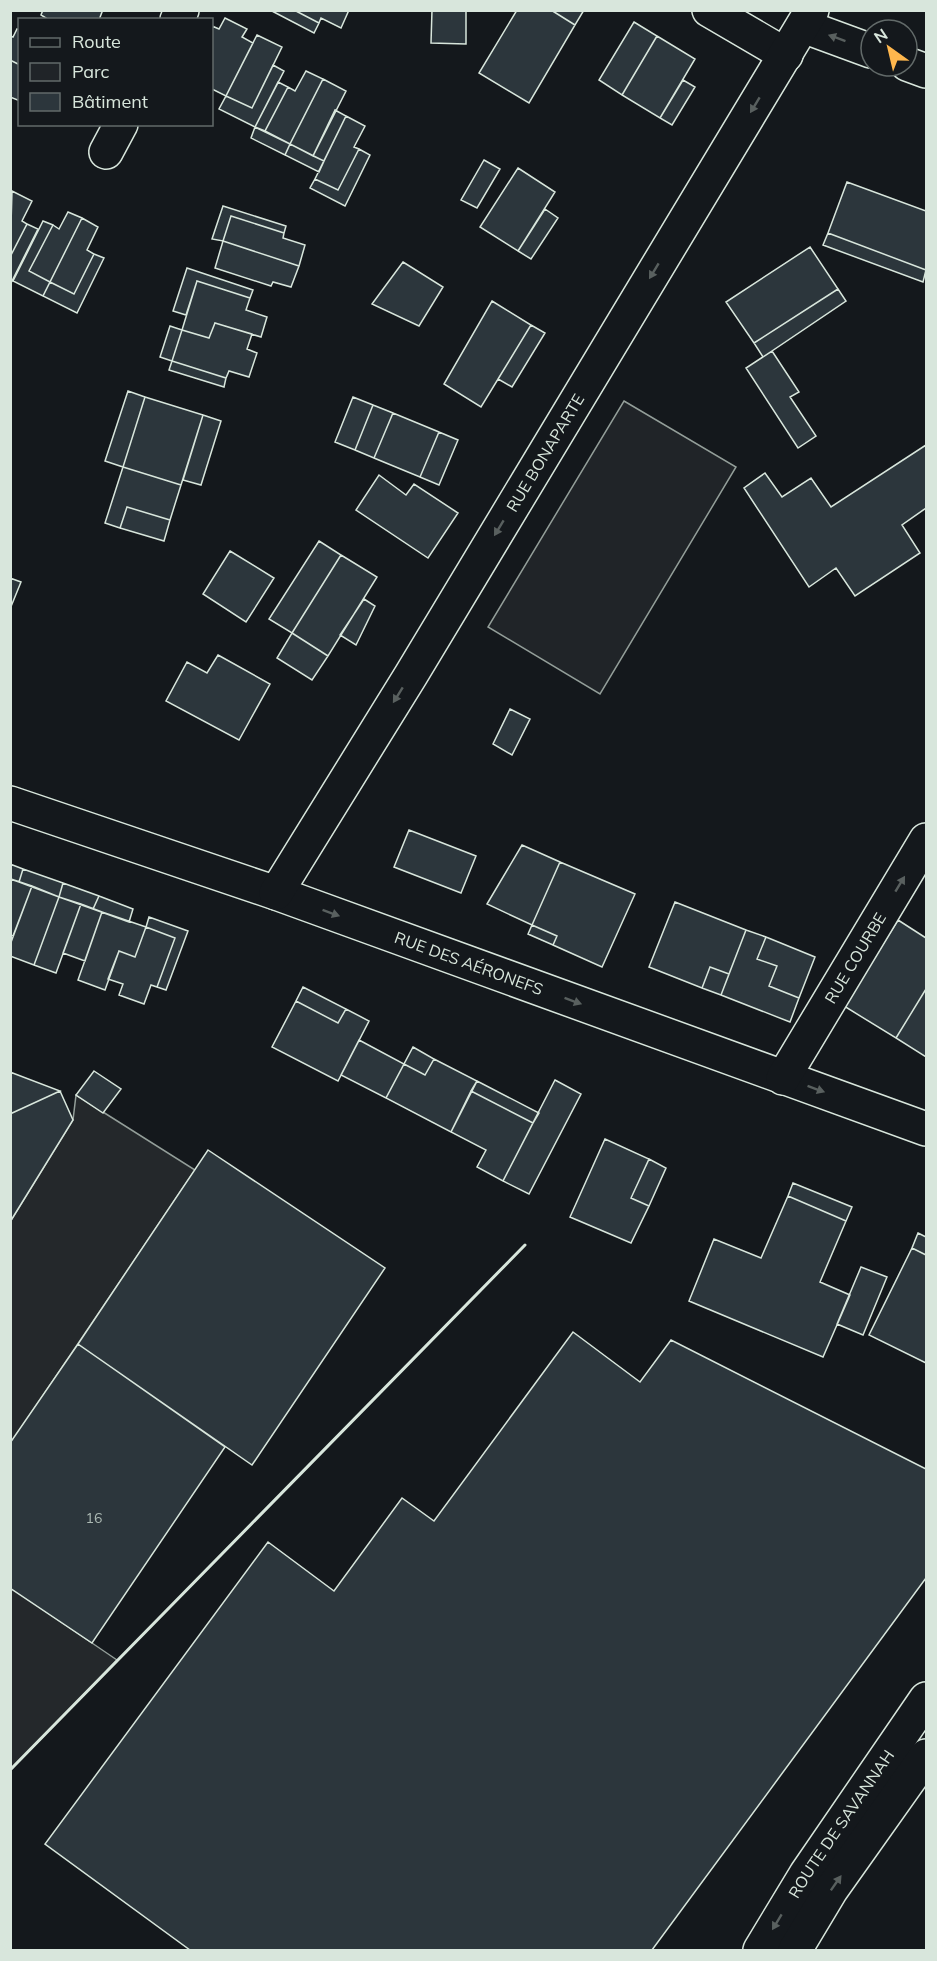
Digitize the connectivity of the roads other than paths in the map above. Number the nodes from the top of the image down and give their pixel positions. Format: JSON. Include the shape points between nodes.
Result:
{"nodes":[{"id":1,"x":709,"y":10,"type":"edge"},
{"id":2,"x":807,"y":18,"type":"edge"},
{"id":3,"x":859,"y":45,"type":"edge"},
{"id":4,"x":786,"y":55,"type":"junction"},
{"id":5,"x":10,"y":803,"type":"edge"},
{"id":6,"x":927,"y":840,"type":"edge"},
{"id":7,"x":276,"y":893,"type":"junction"},
{"id":8,"x":783,"y":1078,"type":"junction"},
{"id":9,"x":927,"y":1129,"type":"edge"},
{"id":10,"x":927,"y":1699,"type":"edge"},
{"id":11,"x":927,"y":1756,"type":"edge"},
{"id":12,"x":760,"y":1950,"type":"edge"},
{"id":13,"x":795,"y":1950,"type":"edge"}],
"edges":[{"from":1,"to":4,"type":"street"},
{"from":3,"to":2,"type":"street","one_way":true},
{"from":2,"to":4,"type":"street","name":"RUE BONAPARTE"},
{"from":4,"to":7,"type":"street","name":"RUE BONAPARTE","one_way":true},
{"from":5,"to":7,"type":"street","name":"RUE DES AÉRONEFS"},
{"from":8,"to":6,"type":"street","name":"RUE COURBE","one_way":true},
{"from":7,"to":8,"type":"street","name":"RUE DES AÉRONEFS","one_way":true},
{"from":8,"to":9,"type":"street","name":"RUE DES AÉRONEFS","one_way":true},
{"from":10,"to":12,"type":"street","name":"ROUTE DE SAVANNAH","one_way":true,"via":[[806,1874]]},
{"from":13,"to":11,"type":"street","name":"ROUTE DE SAVANNAH","one_way":true,"via":[[831,1890]]}]}
